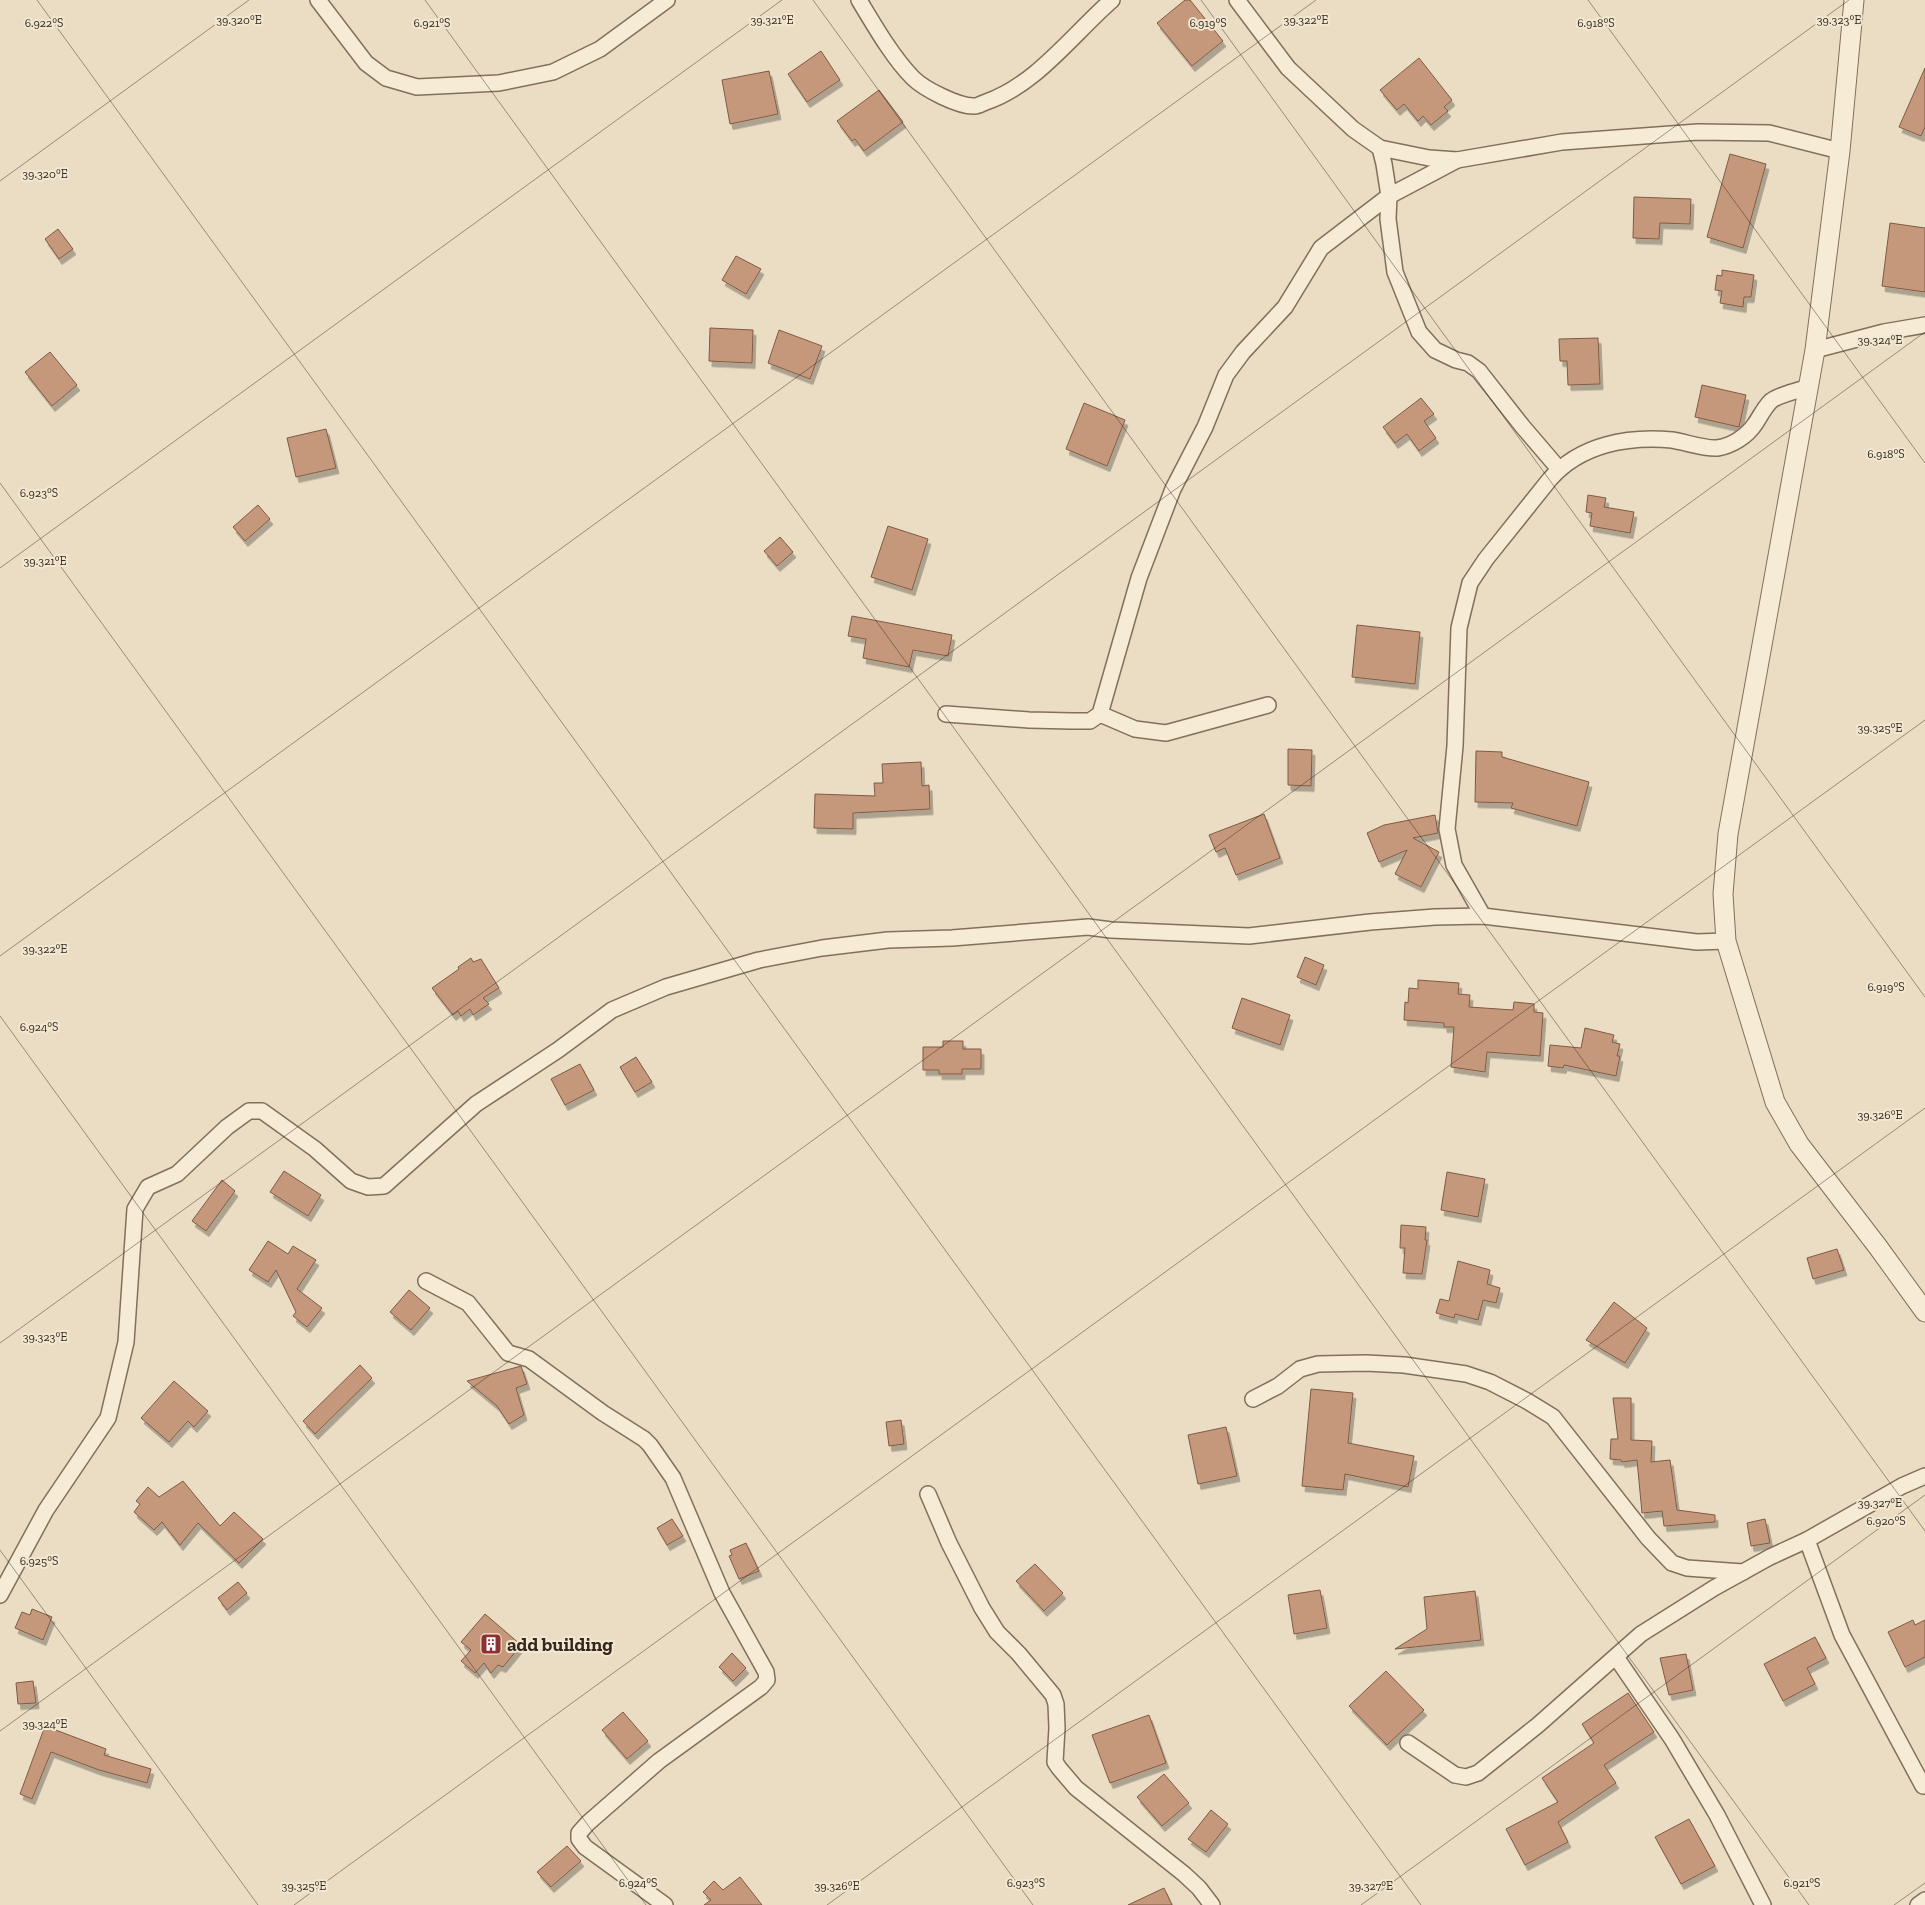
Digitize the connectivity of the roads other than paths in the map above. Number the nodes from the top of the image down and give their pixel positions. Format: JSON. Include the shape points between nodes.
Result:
{"nodes":[{"id":1,"x":318,"y":0,"type":"edge"},
{"id":2,"x":667,"y":0,"type":"edge"},
{"id":3,"x":859,"y":0,"type":"edge"},
{"id":4,"x":1112,"y":0,"type":"edge"},
{"id":5,"x":1237,"y":0,"type":"edge"},
{"id":6,"x":1854,"y":0,"type":"edge"},
{"id":7,"x":1380,"y":148,"type":"junction"},
{"id":8,"x":1840,"y":151,"type":"junction"},
{"id":9,"x":1457,"y":160,"type":"junction"},
{"id":10,"x":1389,"y":196,"type":"junction"},
{"id":11,"x":1925,"y":325,"type":"edge"},
{"id":12,"x":1815,"y":350,"type":"junction"},
{"id":13,"x":1809,"y":387,"type":"junction"},
{"id":14,"x":1559,"y":469,"type":"junction"},
{"id":15,"x":1268,"y":705,"type":"dead end"},
{"id":16,"x":946,"y":714,"type":"dead end"},
{"id":17,"x":1100,"y":714,"type":"junction"},
{"id":18,"x":1483,"y":916,"type":"junction"},
{"id":19,"x":1726,"y":941,"type":"junction"},
{"id":20,"x":426,"y":1281,"type":"dead end"},
{"id":21,"x":1925,"y":1312,"type":"edge"},
{"id":22,"x":1253,"y":1399,"type":"dead end"},
{"id":23,"x":1925,"y":1476,"type":"edge"},
{"id":24,"x":928,"y":1494,"type":"dead end"},
{"id":25,"x":1807,"y":1540,"type":"junction"},
{"id":26,"x":1743,"y":1572,"type":"junction"},
{"id":27,"x":0,"y":1595,"type":"edge"},
{"id":28,"x":1616,"y":1657,"type":"junction"},
{"id":29,"x":1408,"y":1743,"type":"dead end"},
{"id":30,"x":1925,"y":1786,"type":"edge"},
{"id":31,"x":1925,"y":1900,"type":"edge"},
{"id":32,"x":665,"y":1905,"type":"edge"},
{"id":33,"x":1212,"y":1905,"type":"edge"},
{"id":34,"x":1763,"y":1905,"type":"edge"},
{"id":35,"x":1918,"y":1905,"type":"edge"}],
"edges":[{"from":1,"to":2,"type":"street","via":[[366,63],[386,78],[417,87],[499,83],[552,72],[600,49]]},
{"from":3,"to":4,"type":"street","via":[[883,40],[913,78],[952,101],[975,106],[1003,96],[1027,79]]},
{"from":5,"to":7,"type":"street","via":[[1288,68],[1353,129]]},
{"from":6,"to":8,"type":"street"},
{"from":7,"to":9,"type":"street"},
{"from":7,"to":10,"type":"street"},
{"from":8,"to":9,"type":"street","via":[[1769,133],[1698,132],[1562,142]]},
{"from":8,"to":12,"type":"street"},
{"from":9,"to":10,"type":"street"},
{"from":10,"to":14,"type":"street","via":[[1388,219],[1395,272],[1419,332],[1435,350],[1479,371]]},
{"from":10,"to":17,"type":"street","via":[[1321,248],[1285,306],[1226,375],[1205,427],[1173,489],[1139,578]]},
{"from":11,"to":12,"type":"street"},
{"from":12,"to":13,"type":"street"},
{"from":13,"to":14,"type":"street","via":[[1771,400],[1754,426],[1737,442],[1717,448],[1672,440],[1621,440],[1600,446]]},
{"from":13,"to":19,"type":"street","via":[[1728,834],[1723,894]]},
{"from":14,"to":18,"type":"street","via":[[1496,546],[1470,584],[1459,628],[1455,746],[1447,829],[1454,865]]},
{"from":15,"to":17,"type":"street","via":[[1166,733],[1135,729]]},
{"from":16,"to":17,"type":"street","via":[[1072,721],[1090,720]]},
{"from":18,"to":19,"type":"street","via":[[1697,942]]},
{"from":18,"to":27,"type":"street","via":[[1370,922],[1249,936],[1088,927],[888,940],[759,960],[666,987],[612,1010],[476,1104],[384,1186],[368,1187],[351,1181],[316,1149],[262,1111],[249,1111],[177,1174],[148,1187],[135,1209],[126,1342],[108,1418],[46,1510]]},
{"from":19,"to":21,"type":"street","via":[[1775,1102],[1799,1144]]},
{"from":20,"to":32,"type":"street","via":[[468,1303],[508,1353],[530,1359],[650,1445],[673,1478],[722,1593],[766,1672],[767,1680],[761,1687],[659,1761],[579,1833],[585,1847]]},
{"from":22,"to":26,"type":"street","via":[[1300,1370],[1318,1364],[1366,1362],[1404,1365],[1466,1374],[1490,1382],[1553,1417],[1648,1538],[1672,1563],[1687,1568]]},
{"from":23,"to":25,"type":"street"},
{"from":24,"to":33,"type":"street","via":[[982,1608],[997,1632],[1052,1695],[1056,1704],[1055,1762],[1059,1768],[1076,1788],[1184,1874]]},
{"from":25,"to":26,"type":"street"},
{"from":25,"to":30,"type":"street","via":[[1842,1635]]},
{"from":26,"to":28,"type":"street","via":[[1641,1634]]},
{"from":28,"to":29,"type":"street","via":[[1478,1773],[1466,1777],[1455,1775]]},
{"from":28,"to":34,"type":"street","via":[[1672,1739],[1717,1815]]},
{"from":31,"to":35,"type":"street"}]}
